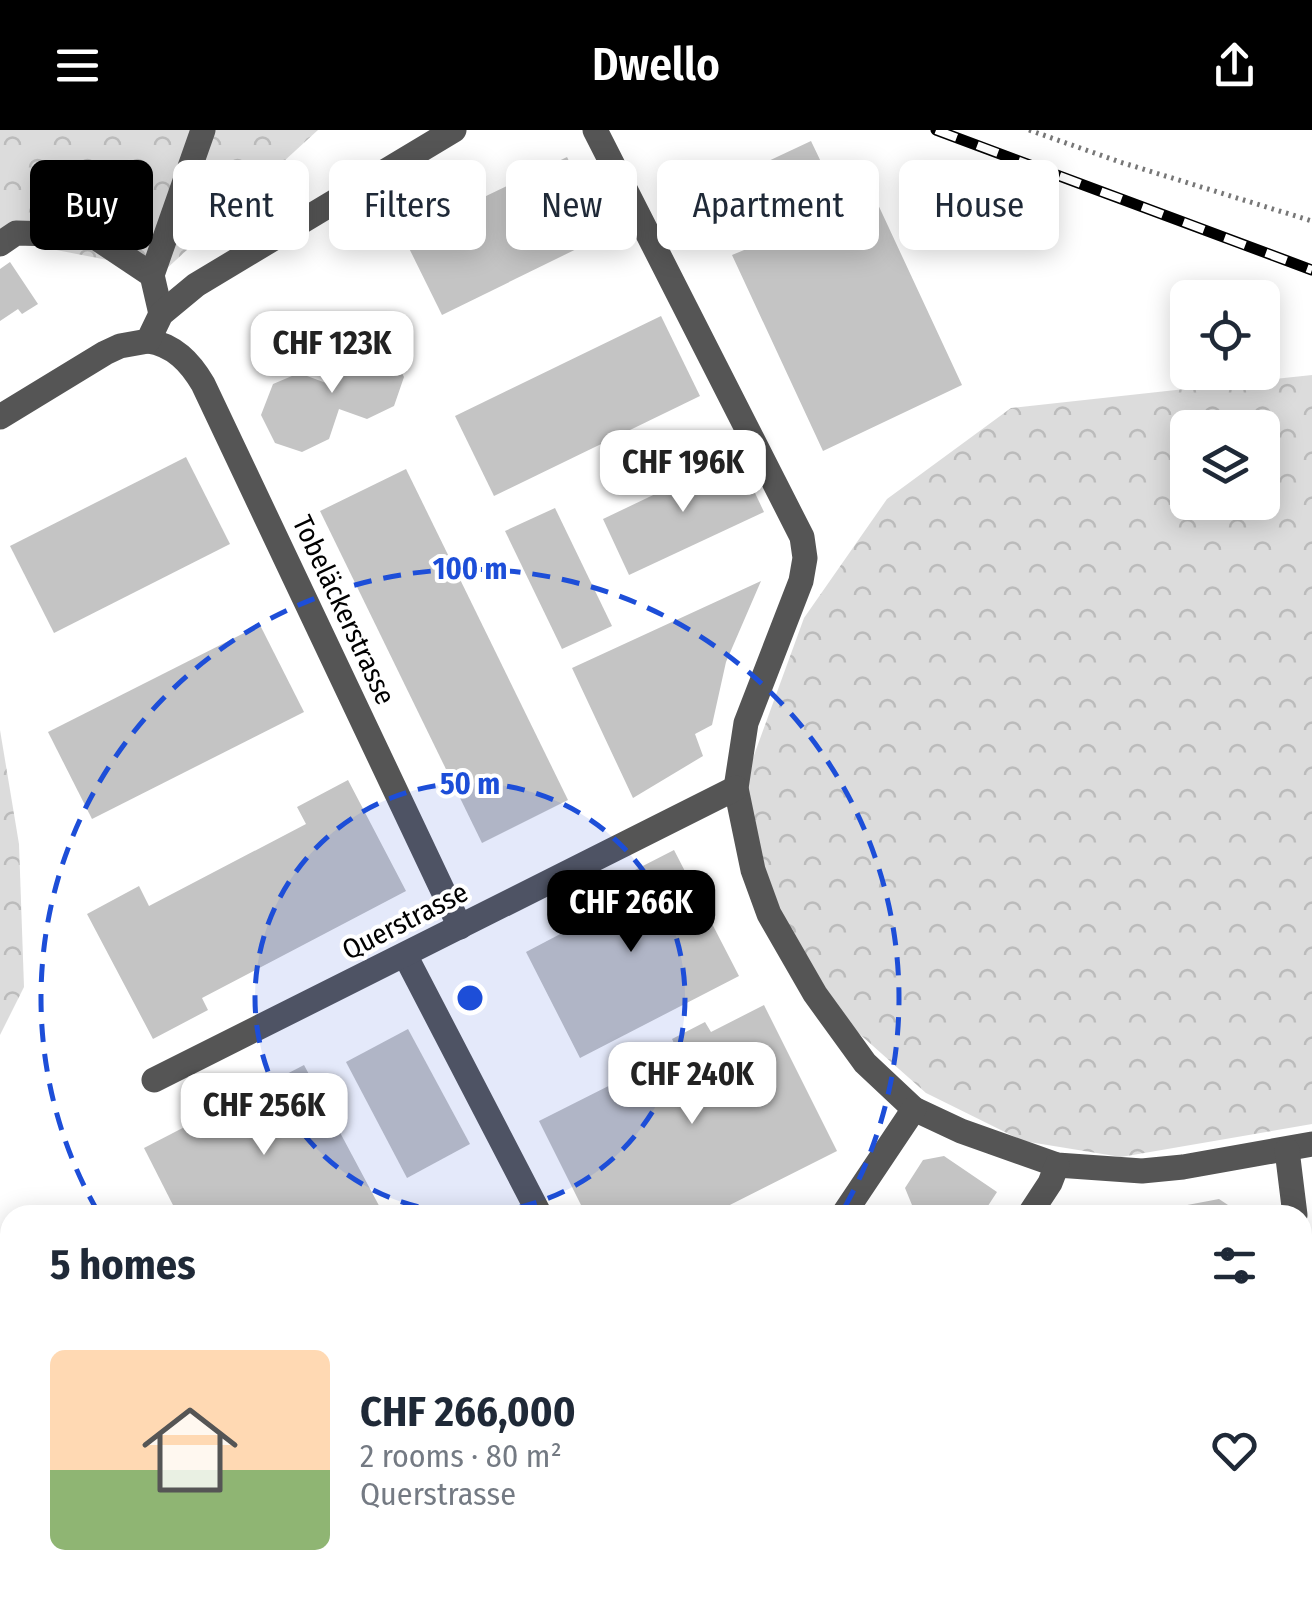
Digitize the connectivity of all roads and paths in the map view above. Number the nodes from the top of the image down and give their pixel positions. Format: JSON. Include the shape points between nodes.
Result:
{"nodes":[{"id":1,"x":204,"y":130,"type":"edge"},
{"id":2,"x":454,"y":130,"type":"edge"},
{"id":3,"x":595,"y":130,"type":"edge"},
{"id":4,"x":1029,"y":130,"type":"edge"},
{"id":5,"x":1312,"y":220,"type":"edge"},
{"id":6,"x":0,"y":244,"type":"edge"},
{"id":7,"x":152,"y":275,"type":"junction"},
{"id":8,"x":161,"y":314,"type":"junction"},
{"id":9,"x":148,"y":341,"type":"junction"},
{"id":10,"x":0,"y":417,"type":"edge"},
{"id":11,"x":736,"y":788,"type":"junction"},
{"id":12,"x":460,"y":928,"type":"junction"},
{"id":13,"x":405,"y":955,"type":"junction"},
{"id":14,"x":154,"y":1080,"type":"dead end"},
{"id":15,"x":914,"y":1109,"type":"junction"},
{"id":16,"x":1299,"y":1147,"type":"edge"},
{"id":17,"x":1056,"y":1165,"type":"junction"},
{"id":18,"x":535,"y":1205,"type":"edge"},
{"id":19,"x":850,"y":1205,"type":"edge"},
{"id":20,"x":1035,"y":1205,"type":"edge"},
{"id":21,"x":1296,"y":1205,"type":"edge"}],
"edges":[{"from":1,"to":7,"type":"street"},
{"from":2,"to":8,"type":"street","via":[[196,286]]},
{"from":3,"to":11,"type":"street","via":[[802,536],[801,581],[746,723]]},
{"from":4,"to":5,"type":"path"},
{"from":6,"to":7,"type":"street","via":[[16,233],[92,235]]},
{"from":7,"to":8,"type":"street"},
{"from":8,"to":9,"type":"street"},
{"from":9,"to":10,"type":"street","via":[[105,353]]},
{"from":9,"to":12,"type":"street","name":"Tobeläckerstrasse","via":[[181,356],[202,384]]},
{"from":11,"to":12,"type":"street","name":"Querstrasse"},
{"from":11,"to":15,"type":"street","via":[[770,914],[840,1033]]},
{"from":12,"to":13,"type":"street","name":"Querstrasse"},
{"from":13,"to":14,"type":"street","name":"Querstrasse"},
{"from":13,"to":18,"type":"street"},
{"from":15,"to":17,"type":"street"},
{"from":15,"to":19,"type":"street"},
{"from":16,"to":17,"type":"street","via":[[1183,1168]]},
{"from":16,"to":21,"type":"street"},
{"from":17,"to":20,"type":"street"}]}
